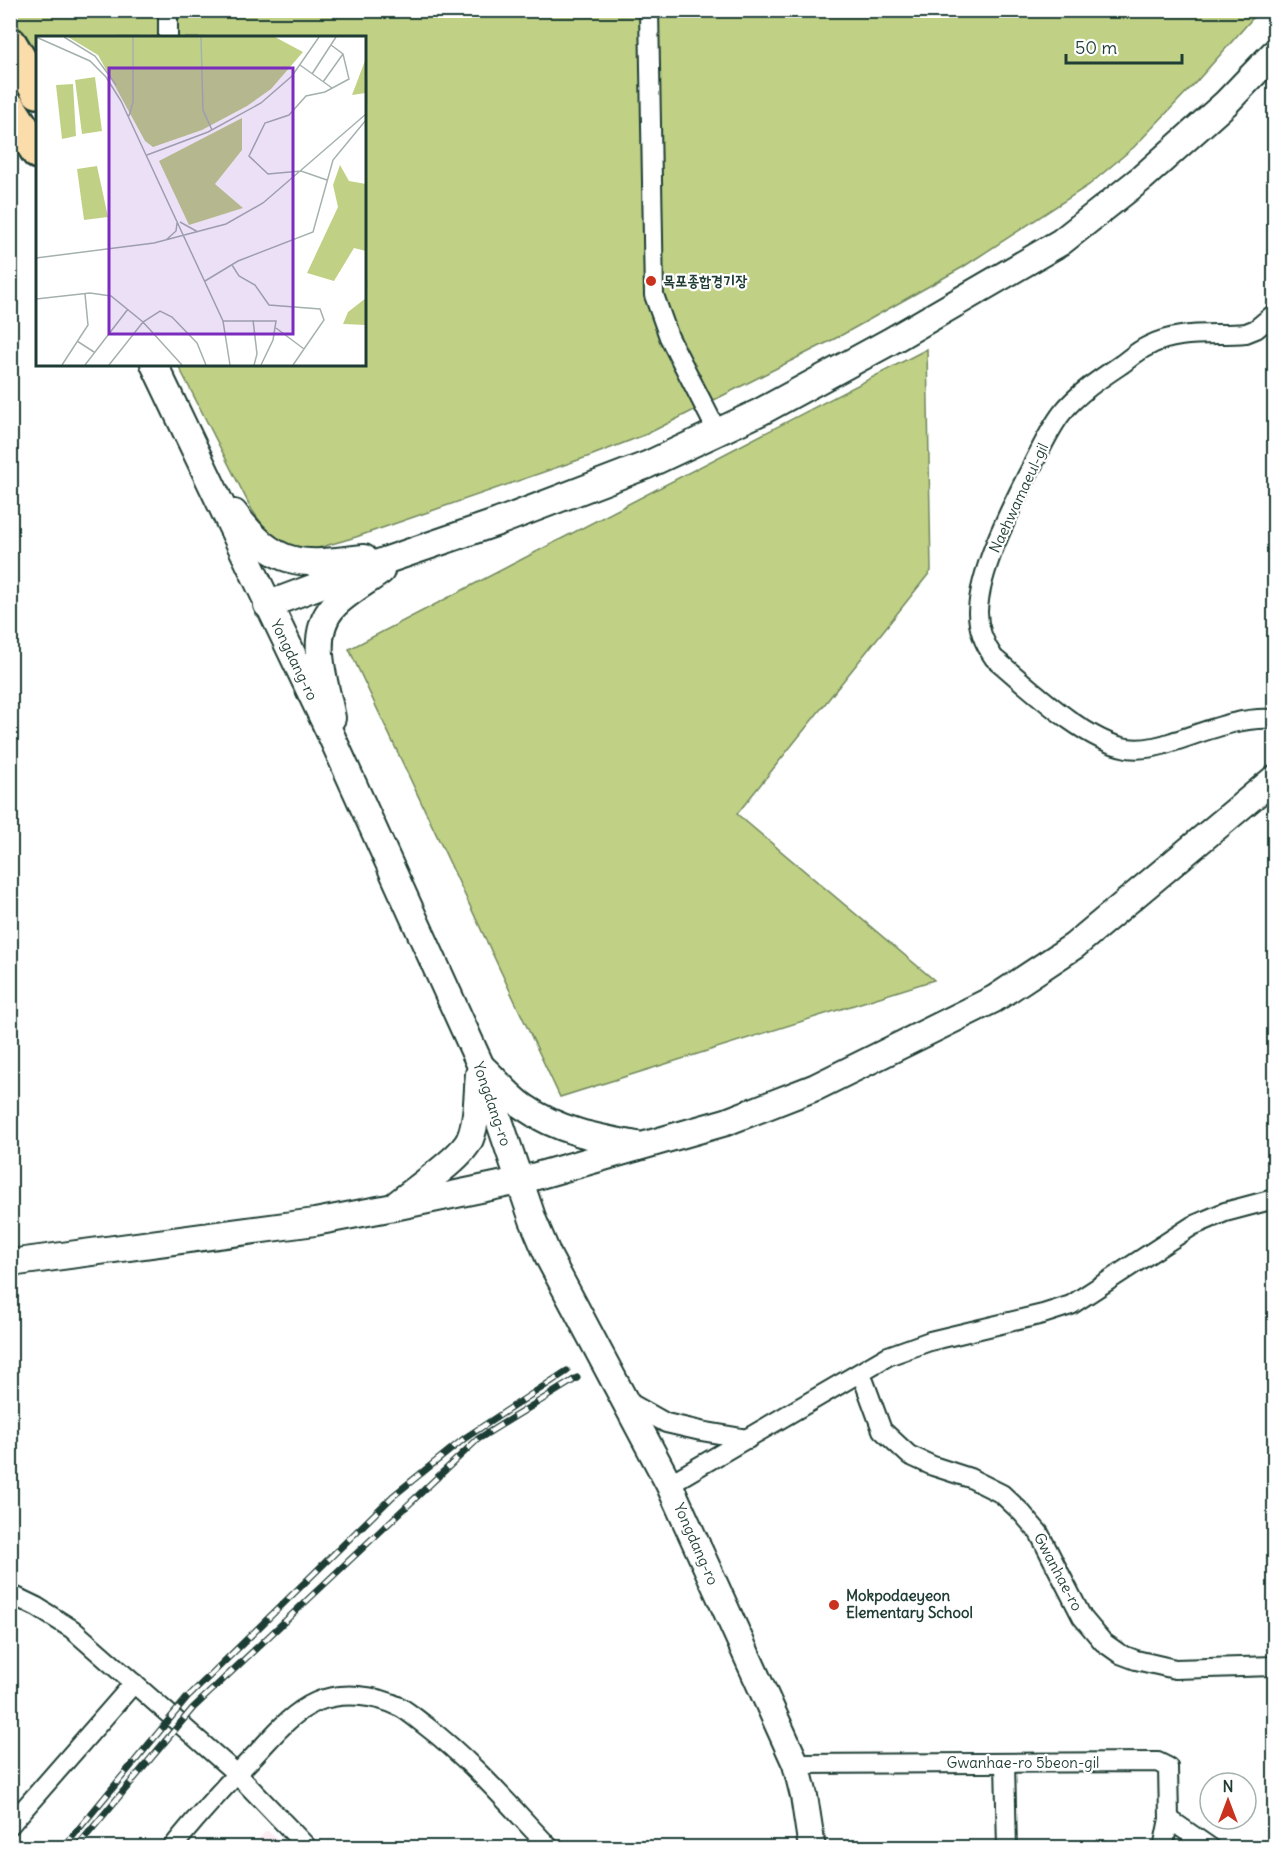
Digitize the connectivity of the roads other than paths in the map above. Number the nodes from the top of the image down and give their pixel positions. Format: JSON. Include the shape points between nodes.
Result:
{"nodes":[{"id":1,"x":168,"y":10,"type":"edge"},
{"id":2,"x":649,"y":10,"type":"edge"},
{"id":3,"x":168,"y":36,"type":"edge"},
{"id":4,"x":10,"y":44,"type":"edge"},
{"id":5,"x":1275,"y":54,"type":"edge"},
{"id":6,"x":36,"y":88,"type":"edge"},
{"id":7,"x":10,"y":109,"type":"edge"},
{"id":8,"x":36,"y":149,"type":"edge"},
{"id":9,"x":1275,"y":314,"type":"edge"},
{"id":10,"x":155,"y":366,"type":"edge"},
{"id":11,"x":718,"y":433,"type":"junction"},
{"id":12,"x":210,"y":483,"type":"junction"},
{"id":13,"x":406,"y":554,"type":"junction"},
{"id":14,"x":267,"y":605,"type":"junction"},
{"id":15,"x":1275,"y":718,"type":"edge"},
{"id":16,"x":339,"y":754,"type":"junction"},
{"id":17,"x":1275,"y":779,"type":"edge"},
{"id":18,"x":480,"y":1064,"type":"junction"},
{"id":19,"x":644,"y":1146,"type":"junction"},
{"id":20,"x":519,"y":1181,"type":"junction"},
{"id":21,"x":1275,"y":1199,"type":"edge"},
{"id":22,"x":394,"y":1207,"type":"junction"},
{"id":23,"x":10,"y":1263,"type":"edge"},
{"id":24,"x":861,"y":1373,"type":"junction"},
{"id":25,"x":621,"y":1397,"type":"junction"},
{"id":26,"x":748,"y":1439,"type":"junction"},
{"id":27,"x":669,"y":1484,"type":"junction"},
{"id":28,"x":10,"y":1594,"type":"edge"},
{"id":29,"x":1275,"y":1666,"type":"edge"},
{"id":30,"x":134,"y":1683,"type":"junction"},
{"id":31,"x":1005,"y":1763,"type":"junction"},
{"id":32,"x":796,"y":1764,"type":"junction"},
{"id":33,"x":237,"y":1774,"type":"junction"},
{"id":34,"x":1169,"y":1819,"type":"junction"},
{"id":35,"x":10,"y":1826,"type":"edge"},
{"id":36,"x":172,"y":1848,"type":"edge"},
{"id":37,"x":308,"y":1848,"type":"edge"},
{"id":38,"x":550,"y":1848,"type":"edge"},
{"id":39,"x":812,"y":1848,"type":"edge"},
{"id":40,"x":1007,"y":1848,"type":"edge"},
{"id":41,"x":1163,"y":1848,"type":"edge"},
{"id":42,"x":1211,"y":1848,"type":"edge"}],
"edges":[{"from":1,"to":3,"type":"street"},
{"from":2,"to":11,"type":"street","via":[[654,295],[669,337]]},
{"from":4,"to":6,"type":"highway"},
{"from":5,"to":11,"type":"street","via":[[1226,104],[1142,178],[1061,242],[890,342]]},
{"from":7,"to":8,"type":"highway"},
{"from":9,"to":15,"type":"street","name":"Naehwamaeul-gil","via":[[1246,333],[1182,336],[1147,346],[1064,411],[1051,428],[1010,511],[990,559],[978,615],[987,648],[994,658],[1068,720],[1110,743],[1133,748],[1160,746],[1224,725]]},
{"from":10,"to":12,"type":"street","name":"Yongdang-ro"},
{"from":11,"to":13,"type":"street","via":[[647,465]]},
{"from":12,"to":13,"type":"street","via":[[256,539],[291,560],[322,563]]},
{"from":12,"to":14,"type":"street","name":"Yongdang-ro"},
{"from":13,"to":14,"type":"street"},
{"from":13,"to":16,"type":"street","via":[[334,606],[324,619],[319,649]]},
{"from":14,"to":16,"type":"street","name":"Yongdang-ro"},
{"from":16,"to":18,"type":"street","name":"Yongdang-ro"},
{"from":17,"to":19,"type":"street","via":[[1074,946],[994,999],[816,1087],[726,1122]]},
{"from":18,"to":19,"type":"street","via":[[523,1107],[552,1123],[583,1135]]},
{"from":18,"to":20,"type":"street","name":"Yongdang-ro"},
{"from":18,"to":22,"type":"street","via":[[470,1141]]},
{"from":19,"to":20,"type":"street"},
{"from":20,"to":22,"type":"street"},
{"from":20,"to":25,"type":"street","name":"Yongdang-ro","via":[[549,1258]]},
{"from":21,"to":24,"type":"street","via":[[1225,1212],[1192,1226],[1071,1305],[899,1351]]},
{"from":22,"to":23,"type":"street","via":[[315,1222]]},
{"from":24,"to":26,"type":"street"},
{"from":24,"to":29,"type":"street","name":"Gwanhae-ro","via":[[882,1430],[909,1455],[1002,1494],[1022,1513],[1039,1533],[1082,1617],[1103,1642],[1136,1660],[1175,1669]]},
{"from":25,"to":26,"type":"street","via":[[666,1423]]},
{"from":25,"to":27,"type":"street","name":"Yongdang-ro"},
{"from":26,"to":27,"type":"street"},
{"from":27,"to":32,"type":"street","name":"Yongdang-ro"},
{"from":28,"to":30,"type":"street","via":[[72,1629]]},
{"from":30,"to":33,"type":"street"},
{"from":30,"to":35,"type":"street"},
{"from":31,"to":32,"type":"street","name":"Gwanhae-ro 5beon-gil"},
{"from":31,"to":34,"type":"street","name":"Gwanhae-ro 5beon-gil","via":[[1158,1762],[1168,1767]]},
{"from":31,"to":40,"type":"street"},
{"from":32,"to":39,"type":"street","name":"Yongdang-ro"},
{"from":33,"to":36,"type":"street"},
{"from":33,"to":37,"type":"street"},
{"from":33,"to":38,"type":"street","via":[[290,1718],[316,1702],[335,1697],[381,1699],[402,1708],[439,1736]]},
{"from":34,"to":41,"type":"street","name":"Gwanhae-ro 5beon-gil"},
{"from":34,"to":42,"type":"street"}]}
